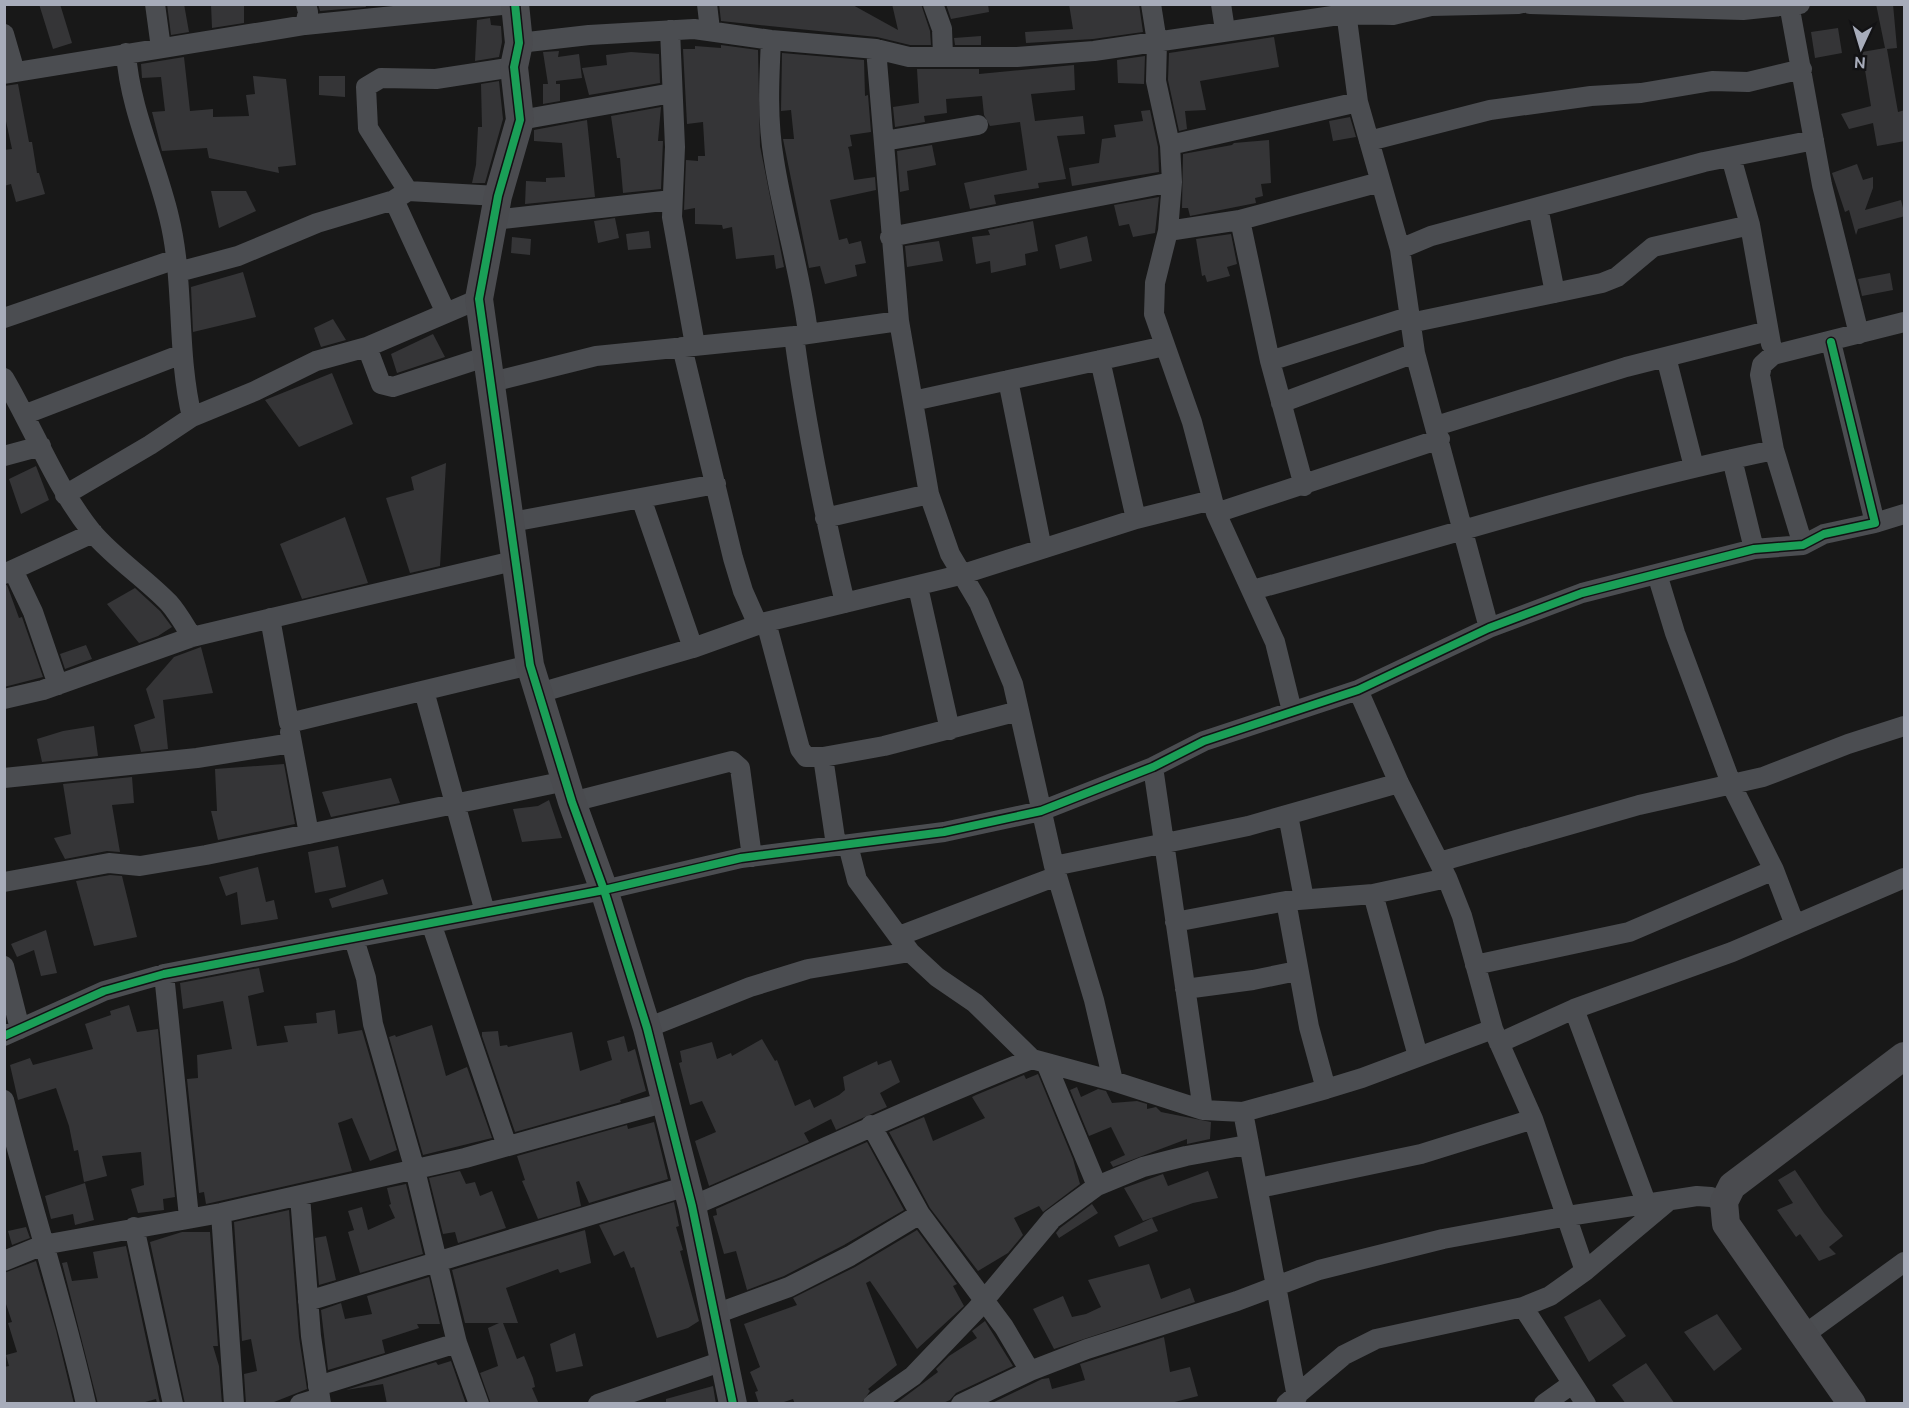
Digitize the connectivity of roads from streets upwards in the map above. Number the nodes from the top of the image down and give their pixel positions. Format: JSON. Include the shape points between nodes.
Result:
{"nodes":[{"id":1,"x":155,"y":4,"type":"edge"},
{"id":2,"x":306,"y":4,"type":"edge"},
{"id":3,"x":514,"y":4,"type":"edge"},
{"id":4,"x":707,"y":4,"type":"edge"},
{"id":5,"x":933,"y":4,"type":"edge"},
{"id":6,"x":1151,"y":4,"type":"edge"},
{"id":7,"x":1221,"y":4,"type":"edge"},
{"id":8,"x":1519,"y":4,"type":"edge"},
{"id":9,"x":1530,"y":4,"type":"edge"},
{"id":10,"x":1431,"y":5,"type":"edge"},
{"id":11,"x":1793,"y":5,"type":"edge"},
{"id":12,"x":1346,"y":9,"type":"edge"},
{"id":13,"x":305,"y":26,"type":"junction"},
{"id":14,"x":670,"y":30,"type":"junction"},
{"id":15,"x":710,"y":30,"type":"junction"},
{"id":16,"x":1225,"y":30,"type":"junction"},
{"id":17,"x":4,"y":34,"type":"edge"},
{"id":18,"x":771,"y":40,"type":"junction"},
{"id":19,"x":1156,"y":42,"type":"junction"},
{"id":20,"x":161,"y":48,"type":"junction"},
{"id":21,"x":876,"y":49,"type":"junction"},
{"id":22,"x":126,"y":53,"type":"junction"},
{"id":23,"x":516,"y":55,"type":"junction"},
{"id":24,"x":944,"y":55,"type":"junction"},
{"id":25,"x":1802,"y":69,"type":"junction"},
{"id":26,"x":10,"y":73,"type":"edge"},
{"id":27,"x":672,"y":93,"type":"junction"},
{"id":28,"x":1358,"y":102,"type":"junction"},
{"id":29,"x":520,"y":120,"type":"junction"},
{"id":30,"x":978,"y":125,"type":"dead end"},
{"id":31,"x":1814,"y":140,"type":"junction"},
{"id":32,"x":884,"y":141,"type":"junction"},
{"id":33,"x":1369,"y":141,"type":"junction"},
{"id":34,"x":1170,"y":145,"type":"junction"},
{"id":35,"x":1731,"y":157,"type":"junction"},
{"id":36,"x":1172,"y":182,"type":"junction"},
{"id":37,"x":1380,"y":182,"type":"junction"},
{"id":38,"x":401,"y":195,"type":"junction"},
{"id":39,"x":672,"y":200,"type":"junction"},
{"id":40,"x":1538,"y":207,"type":"junction"},
{"id":41,"x":496,"y":208,"type":"junction"},
{"id":42,"x":1240,"y":220,"type":"junction"},
{"id":43,"x":1750,"y":225,"type":"junction"},
{"id":44,"x":1168,"y":231,"type":"junction"},
{"id":45,"x":890,"y":237,"type":"junction"},
{"id":46,"x":1400,"y":249,"type":"junction"},
{"id":47,"x":177,"y":266,"type":"junction"},
{"id":48,"x":1555,"y":293,"type":"junction"},
{"id":49,"x":479,"y":300,"type":"junction"},
{"id":50,"x":446,"y":313,"type":"junction"},
{"id":51,"x":4,"y":318,"type":"edge"},
{"id":52,"x":1409,"y":320,"type":"junction"},
{"id":53,"x":899,"y":321,"type":"junction"},
{"id":54,"x":1905,"y":322,"type":"edge"},
{"id":55,"x":1768,"y":331,"type":"junction"},
{"id":56,"x":801,"y":334,"type":"junction"},
{"id":57,"x":1859,"y":334,"type":"junction"},
{"id":58,"x":1831,"y":342,"type":"junction"},
{"id":59,"x":688,"y":346,"type":"junction"},
{"id":60,"x":1165,"y":346,"type":"junction"},
{"id":61,"x":367,"y":347,"type":"junction"},
{"id":62,"x":1415,"y":353,"type":"junction"},
{"id":63,"x":182,"y":354,"type":"junction"},
{"id":64,"x":1773,"y":356,"type":"junction"},
{"id":65,"x":1666,"y":357,"type":"junction"},
{"id":66,"x":1100,"y":360,"type":"junction"},
{"id":67,"x":1270,"y":361,"type":"junction"},
{"id":68,"x":490,"y":369,"type":"junction"},
{"id":69,"x":4,"y":378,"type":"edge"},
{"id":70,"x":1008,"y":380,"type":"junction"},
{"id":71,"x":913,"y":401,"type":"junction"},
{"id":72,"x":1281,"y":403,"type":"junction"},
{"id":73,"x":26,"y":414,"type":"junction"},
{"id":74,"x":192,"y":417,"type":"junction"},
{"id":75,"x":1438,"y":432,"type":"junction"},
{"id":76,"x":41,"y":446,"type":"junction"},
{"id":77,"x":1774,"y":450,"type":"junction"},
{"id":78,"x":4,"y":456,"type":"edge"},
{"id":79,"x":1732,"y":459,"type":"junction"},
{"id":80,"x":1694,"y":467,"type":"junction"},
{"id":81,"x":716,"y":484,"type":"junction"},
{"id":82,"x":1304,"y":486,"type":"junction"},
{"id":83,"x":929,"y":494,"type":"junction"},
{"id":84,"x":65,"y":495,"type":"junction"},
{"id":85,"x":641,"y":498,"type":"junction"},
{"id":86,"x":1214,"y":506,"type":"junction"},
{"id":87,"x":1905,"y":514,"type":"edge"},
{"id":88,"x":825,"y":518,"type":"junction"},
{"id":89,"x":1136,"y":519,"type":"junction"},
{"id":90,"x":512,"y":522,"type":"junction"},
{"id":91,"x":1875,"y":523,"type":"junction"},
{"id":92,"x":1460,"y":529,"type":"junction"},
{"id":93,"x":93,"y":533,"type":"junction"},
{"id":94,"x":1803,"y":545,"type":"junction"},
{"id":95,"x":1042,"y":549,"type":"junction"},
{"id":96,"x":1754,"y":549,"type":"junction"},
{"id":97,"x":518,"y":560,"type":"junction"},
{"id":98,"x":9,"y":572,"type":"edge"},
{"id":99,"x":1657,"y":574,"type":"junction"},
{"id":100,"x":960,"y":575,"type":"junction"},
{"id":101,"x":918,"y":587,"type":"junction"},
{"id":102,"x":1253,"y":590,"type":"junction"},
{"id":103,"x":845,"y":603,"type":"junction"},
{"id":104,"x":270,"y":618,"type":"junction"},
{"id":105,"x":762,"y":624,"type":"junction"},
{"id":106,"x":1489,"y":628,"type":"junction"},
{"id":107,"x":192,"y":637,"type":"junction"},
{"id":108,"x":693,"y":648,"type":"junction"},
{"id":109,"x":530,"y":665,"type":"junction"},
{"id":110,"x":58,"y":685,"type":"junction"},
{"id":111,"x":1358,"y":690,"type":"junction"},
{"id":112,"x":424,"y":691,"type":"junction"},
{"id":113,"x":539,"y":693,"type":"junction"},
{"id":114,"x":4,"y":699,"type":"edge"},
{"id":115,"x":1019,"y":711,"type":"junction"},
{"id":116,"x":1292,"y":711,"type":"junction"},
{"id":117,"x":289,"y":723,"type":"junction"},
{"id":118,"x":1905,"y":726,"type":"edge"},
{"id":119,"x":950,"y":730,"type":"junction"},
{"id":120,"x":292,"y":743,"type":"junction"},
{"id":121,"x":823,"y":757,"type":"junction"},
{"id":122,"x":1153,"y":767,"type":"junction"},
{"id":123,"x":4,"y":778,"type":"edge"},
{"id":124,"x":1399,"y":783,"type":"junction"},
{"id":125,"x":1732,"y":786,"type":"junction"},
{"id":126,"x":569,"y":792,"type":"junction"},
{"id":127,"x":455,"y":804,"type":"junction"},
{"id":128,"x":1041,"y":811,"type":"junction"},
{"id":129,"x":1288,"y":815,"type":"junction"},
{"id":130,"x":309,"y":834,"type":"junction"},
{"id":131,"x":842,"y":845,"type":"junction"},
{"id":132,"x":1164,"y":845,"type":"junction"},
{"id":133,"x":753,"y":857,"type":"junction"},
{"id":134,"x":1443,"y":870,"type":"junction"},
{"id":135,"x":1773,"y":870,"type":"junction"},
{"id":136,"x":1055,"y":871,"type":"junction"},
{"id":137,"x":1905,"y":878,"type":"edge"},
{"id":138,"x":4,"y":882,"type":"edge"},
{"id":139,"x":604,"y":890,"type":"junction"},
{"id":140,"x":1373,"y":894,"type":"junction"},
{"id":141,"x":1295,"y":900,"type":"junction"},
{"id":142,"x":485,"y":912,"type":"junction"},
{"id":143,"x":1175,"y":921,"type":"junction"},
{"id":144,"x":431,"y":923,"type":"junction"},
{"id":145,"x":1795,"y":925,"type":"junction"},
{"id":146,"x":354,"y":939,"type":"junction"},
{"id":147,"x":904,"y":944,"type":"junction"},
{"id":148,"x":1475,"y":965,"type":"junction"},
{"id":149,"x":4,"y":966,"type":"edge"},
{"id":150,"x":1297,"y":971,"type":"junction"},
{"id":151,"x":164,"y":974,"type":"junction"},
{"id":152,"x":1185,"y":989,"type":"junction"},
{"id":153,"x":1574,"y":1009,"type":"junction"},
{"id":154,"x":647,"y":1028,"type":"junction"},
{"id":155,"x":12,"y":1033,"type":"edge"},
{"id":156,"x":1496,"y":1036,"type":"junction"},
{"id":157,"x":1418,"y":1056,"type":"junction"},
{"id":158,"x":1905,"y":1056,"type":"edge"},
{"id":159,"x":1039,"y":1061,"type":"junction"},
{"id":160,"x":1113,"y":1081,"type":"junction"},
{"id":161,"x":1326,"y":1089,"type":"junction"},
{"id":162,"x":4,"y":1100,"type":"edge"},
{"id":163,"x":666,"y":1102,"type":"junction"},
{"id":164,"x":1203,"y":1110,"type":"junction"},
{"id":165,"x":1243,"y":1112,"type":"junction"},
{"id":166,"x":1533,"y":1119,"type":"junction"},
{"id":167,"x":871,"y":1125,"type":"junction"},
{"id":168,"x":1247,"y":1145,"type":"junction"},
{"id":169,"x":507,"y":1146,"type":"junction"},
{"id":170,"x":415,"y":1170,"type":"junction"},
{"id":171,"x":1097,"y":1186,"type":"junction"},
{"id":172,"x":1259,"y":1188,"type":"junction"},
{"id":173,"x":300,"y":1196,"type":"junction"},
{"id":174,"x":689,"y":1196,"type":"junction"},
{"id":175,"x":1724,"y":1202,"type":"junction"},
{"id":176,"x":1657,"y":1204,"type":"junction"},
{"id":177,"x":221,"y":1213,"type":"junction"},
{"id":178,"x":920,"y":1214,"type":"junction"},
{"id":179,"x":1568,"y":1216,"type":"junction"},
{"id":180,"x":189,"y":1217,"type":"junction"},
{"id":181,"x":134,"y":1227,"type":"junction"},
{"id":182,"x":43,"y":1245,"type":"junction"},
{"id":183,"x":4,"y":1261,"type":"edge"},
{"id":184,"x":1905,"y":1262,"type":"edge"},
{"id":185,"x":437,"y":1264,"type":"junction"},
{"id":186,"x":1585,"y":1271,"type":"junction"},
{"id":187,"x":1277,"y":1286,"type":"junction"},
{"id":188,"x":308,"y":1301,"type":"junction"},
{"id":189,"x":984,"y":1301,"type":"junction"},
{"id":190,"x":1523,"y":1307,"type":"junction"},
{"id":191,"x":713,"y":1315,"type":"junction"},
{"id":192,"x":1804,"y":1335,"type":"junction"},
{"id":193,"x":457,"y":1343,"type":"junction"},
{"id":194,"x":723,"y":1361,"type":"junction"},
{"id":195,"x":1030,"y":1371,"type":"junction"},
{"id":196,"x":1572,"y":1384,"type":"junction"},
{"id":197,"x":320,"y":1396,"type":"edge"},
{"id":198,"x":1292,"y":1400,"type":"edge"},
{"id":199,"x":86,"y":1404,"type":"edge"},
{"id":200,"x":172,"y":1404,"type":"edge"},
{"id":201,"x":234,"y":1404,"type":"edge"},
{"id":202,"x":300,"y":1404,"type":"edge"},
{"id":203,"x":479,"y":1404,"type":"edge"},
{"id":204,"x":598,"y":1404,"type":"edge"},
{"id":205,"x":733,"y":1404,"type":"edge"},
{"id":206,"x":873,"y":1404,"type":"edge"},
{"id":207,"x":961,"y":1404,"type":"edge"},
{"id":208,"x":1544,"y":1404,"type":"edge"},
{"id":209,"x":1586,"y":1404,"type":"edge"},
{"id":210,"x":1852,"y":1404,"type":"edge"}],
"edges":[{"from":1,"to":20,"type":"street"},
{"from":2,"to":13,"type":"street"},
{"from":3,"to":13,"type":"street"},
{"from":3,"to":23,"type":"street"},
{"from":4,"to":15,"type":"street"},
{"from":5,"to":24,"type":"street","via":[[942,29]]},
{"from":6,"to":19,"type":"street"},
{"from":7,"to":16,"type":"street"},
{"from":8,"to":10,"type":"street"},
{"from":9,"to":11,"type":"street","via":[[1690,9]]},
{"from":10,"to":12,"type":"street","via":[[1393,15]]},
{"from":11,"to":25,"type":"street"},
{"from":12,"to":16,"type":"street"},
{"from":12,"to":28,"type":"street"},
{"from":13,"to":20,"type":"street"},
{"from":14,"to":15,"type":"street"},
{"from":14,"to":23,"type":"street","via":[[589,35]]},
{"from":14,"to":27,"type":"street"},
{"from":15,"to":18,"type":"street"},
{"from":16,"to":19,"type":"street"},
{"from":17,"to":26,"type":"street"},
{"from":18,"to":21,"type":"street"},
{"from":18,"to":56,"type":"street","via":[[769,126],[804,295]]},
{"from":19,"to":24,"type":"street","via":[[1017,57]]},
{"from":19,"to":34,"type":"street","via":[[1156,81]]},
{"from":20,"to":22,"type":"street"},
{"from":21,"to":24,"type":"street","via":[[909,57]]},
{"from":21,"to":32,"type":"street"},
{"from":22,"to":26,"type":"street"},
{"from":22,"to":47,"type":"street","via":[[146,147],[169,217]]},
{"from":23,"to":29,"type":"street"},
{"from":23,"to":38,"type":"street","via":[[436,79],[381,78],[366,87],[368,128]]},
{"from":25,"to":31,"type":"street"},
{"from":25,"to":33,"type":"street","via":[[1748,82],[1712,81],[1490,110]]},
{"from":27,"to":29,"type":"street"},
{"from":27,"to":39,"type":"street"},
{"from":28,"to":33,"type":"street"},
{"from":28,"to":34,"type":"street"},
{"from":29,"to":41,"type":"street"},
{"from":30,"to":32,"type":"street"},
{"from":31,"to":35,"type":"street"},
{"from":31,"to":57,"type":"street"},
{"from":32,"to":45,"type":"street"},
{"from":33,"to":37,"type":"street"},
{"from":34,"to":36,"type":"street"},
{"from":35,"to":40,"type":"street"},
{"from":35,"to":43,"type":"street"},
{"from":36,"to":44,"type":"street"},
{"from":36,"to":45,"type":"street"},
{"from":37,"to":42,"type":"street"},
{"from":37,"to":46,"type":"street"},
{"from":38,"to":41,"type":"street"},
{"from":38,"to":47,"type":"street","via":[[317,223],[238,256]]},
{"from":38,"to":50,"type":"street"},
{"from":39,"to":41,"type":"street"},
{"from":39,"to":59,"type":"street","via":[[676,243],[685,277]]},
{"from":40,"to":46,"type":"street","via":[[1431,236]]},
{"from":40,"to":48,"type":"street"},
{"from":41,"to":49,"type":"street"},
{"from":42,"to":44,"type":"street"},
{"from":42,"to":67,"type":"street"},
{"from":43,"to":48,"type":"street","via":[[1653,247],[1617,277]]},
{"from":43,"to":55,"type":"street"},
{"from":44,"to":60,"type":"street","via":[[1154,293],[1154,314]]},
{"from":45,"to":53,"type":"street"},
{"from":46,"to":52,"type":"street"},
{"from":47,"to":51,"type":"street"},
{"from":47,"to":63,"type":"street"},
{"from":48,"to":52,"type":"street"},
{"from":49,"to":50,"type":"street"},
{"from":49,"to":68,"type":"street"},
{"from":50,"to":61,"type":"street"},
{"from":52,"to":62,"type":"street"},
{"from":52,"to":67,"type":"street"},
{"from":53,"to":56,"type":"street"},
{"from":53,"to":71,"type":"street"},
{"from":54,"to":57,"type":"street"},
{"from":55,"to":64,"type":"street"},
{"from":55,"to":65,"type":"street"},
{"from":56,"to":59,"type":"street"},
{"from":56,"to":88,"type":"street","via":[[804,405]]},
{"from":57,"to":58,"type":"street"},
{"from":58,"to":64,"type":"street"},
{"from":58,"to":91,"type":"street"},
{"from":59,"to":68,"type":"street"},
{"from":59,"to":81,"type":"street"},
{"from":60,"to":66,"type":"street"},
{"from":60,"to":86,"type":"street","via":[[1192,422]]},
{"from":61,"to":68,"type":"street","via":[[381,384],[386,387]]},
{"from":61,"to":74,"type":"street","via":[[316,361],[255,392]]},
{"from":62,"to":72,"type":"street"},
{"from":62,"to":75,"type":"street"},
{"from":63,"to":73,"type":"street"},
{"from":63,"to":74,"type":"street"},
{"from":64,"to":77,"type":"street","via":[[1762,364],[1760,375]]},
{"from":65,"to":75,"type":"street","via":[[1505,403]]},
{"from":65,"to":80,"type":"street"},
{"from":66,"to":70,"type":"street"},
{"from":66,"to":89,"type":"street"},
{"from":67,"to":72,"type":"street"},
{"from":68,"to":90,"type":"street"},
{"from":69,"to":73,"type":"street"},
{"from":70,"to":71,"type":"street"},
{"from":70,"to":95,"type":"street"},
{"from":71,"to":83,"type":"street"},
{"from":72,"to":82,"type":"street"},
{"from":73,"to":76,"type":"street"},
{"from":74,"to":84,"type":"street"},
{"from":75,"to":82,"type":"street"},
{"from":75,"to":92,"type":"street"},
{"from":76,"to":78,"type":"street"},
{"from":76,"to":84,"type":"street"},
{"from":77,"to":79,"type":"street"},
{"from":77,"to":94,"type":"street"},
{"from":79,"to":80,"type":"street"},
{"from":79,"to":96,"type":"street"},
{"from":80,"to":92,"type":"street"},
{"from":81,"to":85,"type":"street"},
{"from":81,"to":105,"type":"street","via":[[743,591]]},
{"from":82,"to":86,"type":"street"},
{"from":83,"to":88,"type":"street"},
{"from":83,"to":100,"type":"street","via":[[941,534]]},
{"from":84,"to":93,"type":"street"},
{"from":85,"to":90,"type":"street"},
{"from":85,"to":108,"type":"street"},
{"from":86,"to":89,"type":"street"},
{"from":86,"to":102,"type":"street"},
{"from":87,"to":91,"type":"street"},
{"from":88,"to":103,"type":"street"},
{"from":89,"to":95,"type":"street"},
{"from":90,"to":97,"type":"street"},
{"from":91,"to":94,"type":"street","via":[[1824,534]]},
{"from":92,"to":102,"type":"street"},
{"from":92,"to":106,"type":"street"},
{"from":93,"to":98,"type":"street"},
{"from":93,"to":107,"type":"street","via":[[170,604]]},
{"from":94,"to":96,"type":"street"},
{"from":95,"to":100,"type":"street"},
{"from":96,"to":99,"type":"street"},
{"from":97,"to":104,"type":"street"},
{"from":97,"to":109,"type":"street"},
{"from":98,"to":110,"type":"street","via":[[33,612]]},
{"from":99,"to":106,"type":"street","via":[[1582,593]]},
{"from":99,"to":125,"type":"street","via":[[1674,633]]},
{"from":100,"to":101,"type":"street"},
{"from":100,"to":115,"type":"street","via":[[979,603],[1013,684]]},
{"from":101,"to":103,"type":"street"},
{"from":101,"to":119,"type":"street"},
{"from":102,"to":116,"type":"street","via":[[1275,642]]},
{"from":103,"to":105,"type":"street"},
{"from":104,"to":107,"type":"street"},
{"from":104,"to":117,"type":"street"},
{"from":105,"to":108,"type":"street"},
{"from":105,"to":121,"type":"street","via":[[800,749],[806,757]]},
{"from":106,"to":111,"type":"street"},
{"from":107,"to":110,"type":"street"},
{"from":108,"to":113,"type":"street"},
{"from":109,"to":112,"type":"street"},
{"from":109,"to":113,"type":"street"},
{"from":110,"to":114,"type":"street"},
{"from":111,"to":116,"type":"street"},
{"from":111,"to":124,"type":"street"},
{"from":112,"to":117,"type":"street"},
{"from":112,"to":127,"type":"street"},
{"from":113,"to":126,"type":"street"},
{"from":115,"to":119,"type":"street"},
{"from":115,"to":128,"type":"street"},
{"from":116,"to":122,"type":"street","via":[[1204,741]]},
{"from":117,"to":120,"type":"street"},
{"from":118,"to":125,"type":"street"},
{"from":119,"to":121,"type":"street"},
{"from":120,"to":123,"type":"street","via":[[87,771]]},
{"from":120,"to":130,"type":"street"},
{"from":121,"to":131,"type":"street"},
{"from":122,"to":128,"type":"street"},
{"from":122,"to":132,"type":"street"},
{"from":124,"to":129,"type":"street"},
{"from":124,"to":134,"type":"street"},
{"from":125,"to":134,"type":"street","via":[[1639,805]]},
{"from":125,"to":135,"type":"street"},
{"from":126,"to":127,"type":"street"},
{"from":126,"to":133,"type":"street","via":[[732,761],[740,768]]},
{"from":126,"to":139,"type":"street"},
{"from":127,"to":130,"type":"street"},
{"from":127,"to":142,"type":"street"},
{"from":128,"to":131,"type":"street","via":[[944,832]]},
{"from":128,"to":136,"type":"street"},
{"from":129,"to":132,"type":"street"},
{"from":129,"to":141,"type":"street"},
{"from":130,"to":138,"type":"street","via":[[140,866],[109,863]]},
{"from":131,"to":133,"type":"street"},
{"from":131,"to":147,"type":"street","via":[[857,880]]},
{"from":132,"to":136,"type":"street"},
{"from":132,"to":143,"type":"street"},
{"from":133,"to":139,"type":"street"},
{"from":134,"to":140,"type":"street"},
{"from":134,"to":148,"type":"street","via":[[1462,916]]},
{"from":135,"to":145,"type":"street"},
{"from":135,"to":148,"type":"street","via":[[1629,932]]},
{"from":136,"to":147,"type":"street"},
{"from":136,"to":160,"type":"street","via":[[1094,1000]]},
{"from":137,"to":145,"type":"street"},
{"from":139,"to":142,"type":"street"},
{"from":139,"to":154,"type":"street"},
{"from":140,"to":141,"type":"street"},
{"from":140,"to":157,"type":"street"},
{"from":141,"to":143,"type":"street"},
{"from":141,"to":150,"type":"street"},
{"from":142,"to":144,"type":"street"},
{"from":143,"to":152,"type":"street"},
{"from":144,"to":146,"type":"street"},
{"from":144,"to":169,"type":"street"},
{"from":145,"to":153,"type":"street","via":[[1657,981]]},
{"from":146,"to":151,"type":"street"},
{"from":146,"to":170,"type":"street","via":[[366,978],[373,1024]]},
{"from":147,"to":154,"type":"street","via":[[750,987]]},
{"from":147,"to":159,"type":"street","via":[[937,977],[975,1003]]},
{"from":148,"to":156,"type":"street"},
{"from":149,"to":155,"type":"street"},
{"from":150,"to":152,"type":"street"},
{"from":150,"to":161,"type":"street"},
{"from":151,"to":155,"type":"street","via":[[104,991]]},
{"from":151,"to":180,"type":"street"},
{"from":152,"to":164,"type":"street"},
{"from":153,"to":156,"type":"street"},
{"from":153,"to":176,"type":"street"},
{"from":154,"to":163,"type":"street"},
{"from":156,"to":157,"type":"street"},
{"from":156,"to":166,"type":"street"},
{"from":157,"to":161,"type":"street"},
{"from":158,"to":175,"type":"street","via":[[1732,1186]]},
{"from":159,"to":160,"type":"street"},
{"from":159,"to":167,"type":"street"},
{"from":159,"to":171,"type":"street"},
{"from":160,"to":164,"type":"street"},
{"from":161,"to":165,"type":"street"},
{"from":162,"to":182,"type":"street"},
{"from":163,"to":169,"type":"street"},
{"from":163,"to":174,"type":"street"},
{"from":164,"to":165,"type":"street"},
{"from":165,"to":168,"type":"street"},
{"from":166,"to":172,"type":"street","via":[[1421,1154]]},
{"from":166,"to":179,"type":"street"},
{"from":167,"to":174,"type":"street","via":[[808,1157]]},
{"from":167,"to":178,"type":"street"},
{"from":168,"to":171,"type":"street","via":[[1143,1167]]},
{"from":168,"to":172,"type":"street"},
{"from":169,"to":170,"type":"street"},
{"from":170,"to":173,"type":"street"},
{"from":170,"to":185,"type":"street"},
{"from":171,"to":189,"type":"street","via":[[1052,1219]]},
{"from":172,"to":187,"type":"street"},
{"from":173,"to":177,"type":"street"},
{"from":173,"to":188,"type":"street"},
{"from":174,"to":185,"type":"street"},
{"from":174,"to":191,"type":"street"},
{"from":175,"to":176,"type":"street","via":[[1697,1196]]},
{"from":175,"to":192,"type":"street","via":[[1726,1224]]},
{"from":176,"to":179,"type":"street"},
{"from":176,"to":186,"type":"street"},
{"from":177,"to":180,"type":"street"},
{"from":177,"to":201,"type":"street"},
{"from":178,"to":189,"type":"street"},
{"from":178,"to":191,"type":"street","via":[[789,1287]]},
{"from":179,"to":186,"type":"street"},
{"from":179,"to":187,"type":"street","via":[[1443,1239],[1320,1270]]},
{"from":180,"to":181,"type":"street"},
{"from":181,"to":182,"type":"street"},
{"from":181,"to":200,"type":"street"},
{"from":182,"to":183,"type":"street"},
{"from":182,"to":199,"type":"street","via":[[68,1324]]},
{"from":184,"to":192,"type":"street"},
{"from":185,"to":188,"type":"street"},
{"from":185,"to":193,"type":"street"},
{"from":186,"to":190,"type":"street","via":[[1550,1296]]},
{"from":187,"to":195,"type":"street"},
{"from":187,"to":198,"type":"street"},
{"from":188,"to":197,"type":"street"},
{"from":189,"to":195,"type":"street"},
{"from":189,"to":206,"type":"street","via":[[913,1376]]},
{"from":190,"to":196,"type":"street"},
{"from":190,"to":198,"type":"street","via":[[1376,1339],[1344,1355]]},
{"from":191,"to":194,"type":"street"},
{"from":192,"to":210,"type":"street"},
{"from":193,"to":197,"type":"street"},
{"from":193,"to":203,"type":"street"},
{"from":194,"to":204,"type":"street"},
{"from":194,"to":205,"type":"street"},
{"from":195,"to":207,"type":"street"},
{"from":196,"to":208,"type":"street"},
{"from":196,"to":209,"type":"street"},
{"from":197,"to":202,"type":"street"}]}
